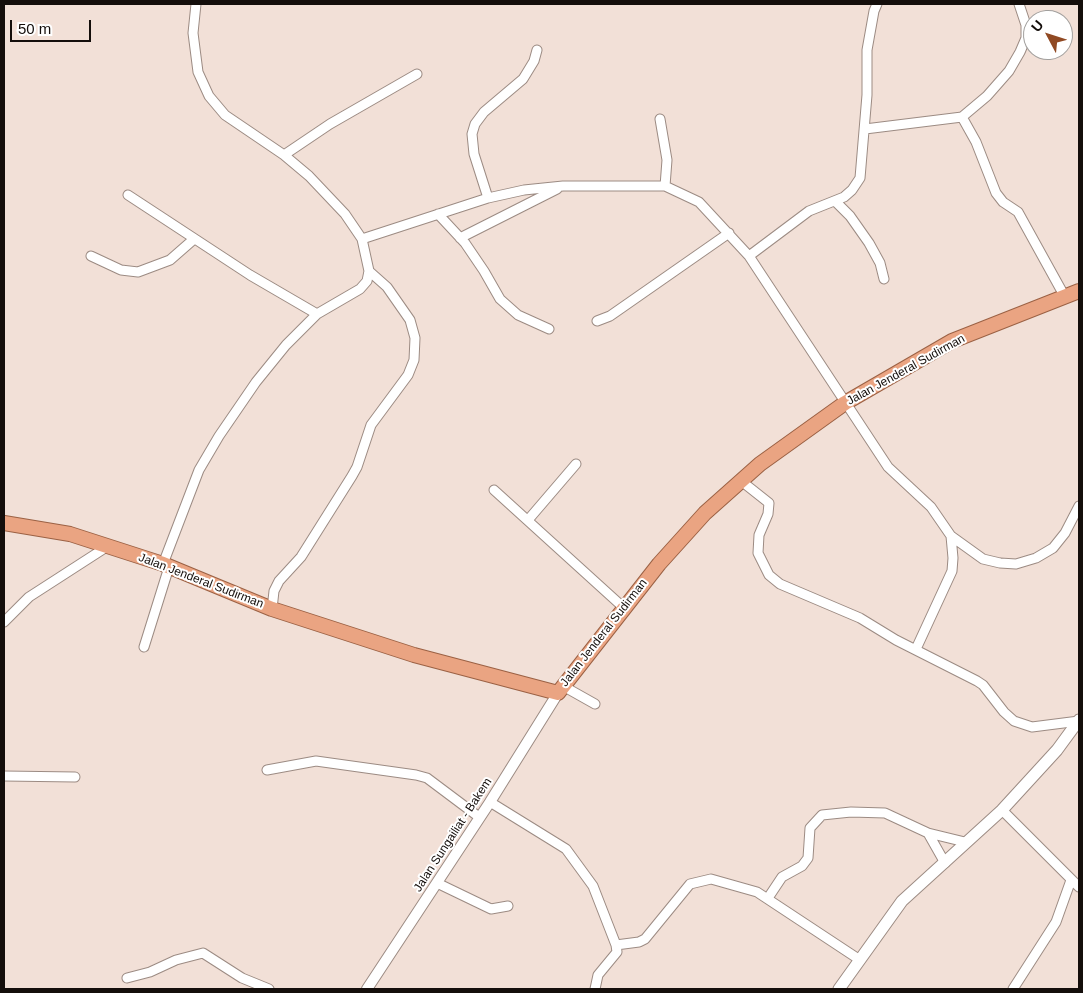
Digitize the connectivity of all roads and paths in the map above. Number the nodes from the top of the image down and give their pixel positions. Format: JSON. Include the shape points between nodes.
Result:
{"nodes":[{"id":1,"x":196,"y":4,"type":"edge"},
{"id":2,"x":877,"y":4,"type":"edge"},
{"id":3,"x":1019,"y":4,"type":"edge"},
{"id":4,"x":537,"y":50,"type":"dead end"},
{"id":5,"x":417,"y":74,"type":"dead end"},
{"id":6,"x":962,"y":117,"type":"junction"},
{"id":7,"x":660,"y":119,"type":"dead end"},
{"id":8,"x":865,"y":129,"type":"junction"},
{"id":9,"x":284,"y":155,"type":"junction"},
{"id":10,"x":564,"y":186,"type":"junction"},
{"id":11,"x":665,"y":186,"type":"junction"},
{"id":12,"x":128,"y":195,"type":"dead end"},
{"id":13,"x":488,"y":198,"type":"junction"},
{"id":14,"x":835,"y":201,"type":"junction"},
{"id":15,"x":438,"y":214,"type":"junction"},
{"id":16,"x":729,"y":233,"type":"junction"},
{"id":17,"x":460,"y":238,"type":"junction"},
{"id":18,"x":194,"y":239,"type":"junction"},
{"id":19,"x":362,"y":239,"type":"junction"},
{"id":20,"x":91,"y":256,"type":"dead end"},
{"id":21,"x":749,"y":256,"type":"junction"},
{"id":22,"x":369,"y":271,"type":"junction"},
{"id":23,"x":884,"y":279,"type":"dead end"},
{"id":24,"x":1079,"y":291,"type":"edge"},
{"id":25,"x":1065,"y":297,"type":"junction"},
{"id":26,"x":317,"y":314,"type":"junction"},
{"id":27,"x":597,"y":321,"type":"dead end"},
{"id":28,"x":549,"y":329,"type":"dead end"},
{"id":29,"x":845,"y":403,"type":"junction"},
{"id":30,"x":576,"y":464,"type":"dead end"},
{"id":31,"x":740,"y":480,"type":"junction"},
{"id":32,"x":494,"y":490,"type":"dead end"},
{"id":33,"x":1079,"y":506,"type":"edge"},
{"id":34,"x":528,"y":520,"type":"junction"},
{"id":35,"x":4,"y":523,"type":"edge"},
{"id":36,"x":951,"y":536,"type":"junction"},
{"id":37,"x":108,"y":546,"type":"junction"},
{"id":38,"x":166,"y":565,"type":"junction"},
{"id":39,"x":624,"y":608,"type":"junction"},
{"id":40,"x":272,"y":609,"type":"junction"},
{"id":41,"x":4,"y":622,"type":"edge"},
{"id":42,"x":144,"y":647,"type":"dead end"},
{"id":43,"x":916,"y":649,"type":"junction"},
{"id":44,"x":560,"y":689,"type":"junction"},
{"id":45,"x":595,"y":704,"type":"dead end"},
{"id":46,"x":1079,"y":720,"type":"edge"},
{"id":47,"x":267,"y":770,"type":"dead end"},
{"id":48,"x":4,"y":776,"type":"edge"},
{"id":49,"x":75,"y":777,"type":"dead end"},
{"id":50,"x":490,"y":802,"type":"junction"},
{"id":51,"x":1002,"y":810,"type":"junction"},
{"id":52,"x":479,"y":817,"type":"junction"},
{"id":53,"x":928,"y":833,"type":"junction"},
{"id":54,"x":964,"y":842,"type":"junction"},
{"id":55,"x":945,"y":863,"type":"junction"},
{"id":56,"x":1071,"y":880,"type":"junction"},
{"id":57,"x":437,"y":883,"type":"junction"},
{"id":58,"x":1079,"y":887,"type":"edge"},
{"id":59,"x":768,"y":898,"type":"junction"},
{"id":60,"x":508,"y":906,"type":"dead end"},
{"id":61,"x":616,"y":945,"type":"junction"},
{"id":62,"x":860,"y":960,"type":"junction"},
{"id":63,"x":127,"y":978,"type":"dead end"},
{"id":64,"x":269,"y":989,"type":"edge"},
{"id":65,"x":367,"y":989,"type":"edge"},
{"id":66,"x":595,"y":989,"type":"edge"},
{"id":67,"x":839,"y":989,"type":"edge"},
{"id":68,"x":1013,"y":989,"type":"edge"}],
"edges":[{"from":1,"to":9,"type":"street","via":[[193,33],[198,72],[209,96],[225,115]]},
{"from":2,"to":8,"type":"street","via":[[866,50]]},
{"from":3,"to":6,"type":"street","via":[[1026,25],[1026,38],[1020,52],[1009,71],[987,96]]},
{"from":4,"to":13,"type":"street","via":[[523,79],[484,112],[475,124],[472,134],[474,154]]},
{"from":5,"to":9,"type":"street","via":[[330,124]]},
{"from":6,"to":8,"type":"street"},
{"from":6,"to":25,"type":"street","via":[[976,142],[996,194],[1018,212]]},
{"from":7,"to":11,"type":"street","via":[[667,160]]},
{"from":8,"to":14,"type":"street","via":[[860,178],[844,198]]},
{"from":9,"to":19,"type":"street","via":[[345,214]]},
{"from":10,"to":11,"type":"street"},
{"from":10,"to":13,"type":"street"},
{"from":10,"to":17,"type":"street"},
{"from":11,"to":16,"type":"street","via":[[699,202]]},
{"from":12,"to":18,"type":"street"},
{"from":13,"to":15,"type":"street"},
{"from":14,"to":21,"type":"street","via":[[809,211]]},
{"from":14,"to":23,"type":"street","via":[[868,242],[880,263]]},
{"from":15,"to":17,"type":"street"},
{"from":15,"to":19,"type":"street"},
{"from":16,"to":21,"type":"street"},
{"from":16,"to":27,"type":"street","via":[[610,316]]},
{"from":17,"to":28,"type":"street","via":[[500,299],[518,315]]},
{"from":18,"to":20,"type":"street","via":[[170,260],[138,272],[121,270]]},
{"from":18,"to":26,"type":"street"},
{"from":19,"to":22,"type":"street"},
{"from":21,"to":29,"type":"street"},
{"from":22,"to":26,"type":"street","via":[[367,281],[360,289]]},
{"from":22,"to":40,"type":"street","via":[[387,287],[410,320],[415,338],[414,360],[408,375],[371,425],[352,476],[301,556],[279,581]]},
{"from":24,"to":25,"type":"highway","name":"Jalan Jenderal Sudirman"},
{"from":25,"to":29,"type":"highway","name":"Jalan Jenderal Sudirman","via":[[952,341]]},
{"from":26,"to":38,"type":"street","via":[[256,382],[219,436],[199,470]]},
{"from":29,"to":31,"type":"highway","name":"Jalan Jenderal Sudirman"},
{"from":29,"to":36,"type":"street","via":[[888,467],[931,507]]},
{"from":30,"to":34,"type":"street"},
{"from":31,"to":39,"type":"highway","name":"Jalan Jenderal Sudirman","via":[[705,513]]},
{"from":31,"to":43,"type":"street","via":[[769,503],[757,545],[769,575],[793,591],[860,618]]},
{"from":32,"to":34,"type":"street"},
{"from":33,"to":36,"type":"street","via":[[1053,548],[1016,564],[984,559]]},
{"from":34,"to":39,"type":"street"},
{"from":35,"to":37,"type":"highway","name":"Jalan Jenderal Sudirman","via":[[70,534]]},
{"from":36,"to":43,"type":"street","via":[[952,571]]},
{"from":37,"to":38,"type":"highway","name":"Jalan Jenderal Sudirman"},
{"from":37,"to":41,"type":"street","via":[[29,597]]},
{"from":38,"to":40,"type":"highway","name":"Jalan Jenderal Sudirman"},
{"from":38,"to":42,"type":"street"},
{"from":39,"to":44,"type":"highway","name":"Jalan Jenderal Sudirman"},
{"from":40,"to":44,"type":"highway","name":"Jalan Jenderal Sudirman","via":[[414,655]]},
{"from":43,"to":46,"type":"street","via":[[983,685],[1014,721],[1032,727]]},
{"from":44,"to":45,"type":"street"},
{"from":44,"to":50,"type":"street","name":"Jalan Sungailiat - Bakem"},
{"from":46,"to":51,"type":"main road","via":[[1057,750]]},
{"from":47,"to":52,"type":"street","via":[[316,761],[416,775],[427,778]]},
{"from":48,"to":49,"type":"street"},
{"from":50,"to":52,"type":"street","name":"Jalan Sungailiat - Bakem"},
{"from":50,"to":61,"type":"street","via":[[566,848],[593,886]]},
{"from":51,"to":54,"type":"main road"},
{"from":51,"to":56,"type":"street"},
{"from":52,"to":57,"type":"street","name":"Jalan Sungailiat - Bakem"},
{"from":53,"to":54,"type":"street"},
{"from":53,"to":55,"type":"street"},
{"from":53,"to":59,"type":"street","via":[[884,813],[822,815],[810,828],[808,858],[802,866],[782,877]]},
{"from":54,"to":55,"type":"main road"},
{"from":55,"to":62,"type":"main road","via":[[902,902]]},
{"from":56,"to":58,"type":"street"},
{"from":56,"to":68,"type":"street","via":[[1056,922]]},
{"from":57,"to":60,"type":"street","via":[[491,909]]},
{"from":57,"to":65,"type":"street","name":"Jalan Sungailiat - Bakem"},
{"from":59,"to":61,"type":"street","via":[[752,890],[711,879],[700,880],[690,884],[645,939]]},
{"from":59,"to":62,"type":"street"},
{"from":61,"to":66,"type":"street","via":[[616,952],[598,975]]},
{"from":62,"to":67,"type":"main road"},
{"from":63,"to":64,"type":"street","via":[[203,953],[242,978]]}]}
